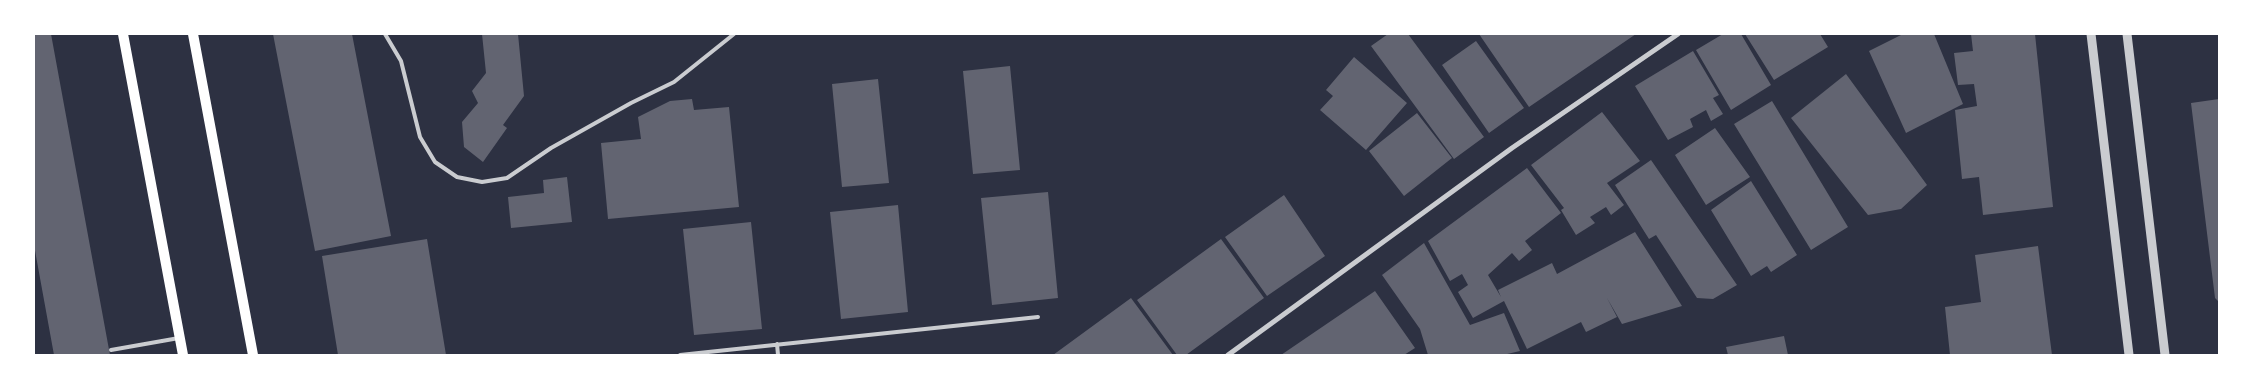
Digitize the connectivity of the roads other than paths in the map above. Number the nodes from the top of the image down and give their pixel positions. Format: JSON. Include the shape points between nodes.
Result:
{"nodes":[{"id":1,"x":123,"y":34,"type":"edge"},
{"id":2,"x":193,"y":34,"type":"edge"},
{"id":3,"x":385,"y":34,"type":"edge"},
{"id":4,"x":734,"y":34,"type":"edge"},
{"id":5,"x":1678,"y":34,"type":"edge"},
{"id":6,"x":2091,"y":34,"type":"edge"},
{"id":7,"x":2127,"y":34,"type":"edge"},
{"id":8,"x":1038,"y":317,"type":"dead end"},
{"id":9,"x":180,"y":338,"type":"junction"},
{"id":10,"x":777,"y":344,"type":"junction"},
{"id":11,"x":111,"y":350,"type":"dead end"},
{"id":12,"x":183,"y":355,"type":"edge"},
{"id":13,"x":253,"y":355,"type":"edge"},
{"id":14,"x":680,"y":355,"type":"edge"},
{"id":15,"x":778,"y":355,"type":"edge"},
{"id":16,"x":1228,"y":355,"type":"edge"},
{"id":17,"x":2129,"y":355,"type":"edge"},
{"id":18,"x":2165,"y":355,"type":"edge"}],
"edges":[{"from":1,"to":9,"type":"main road"},
{"from":2,"to":13,"type":"main road"},
{"from":3,"to":4,"type":"lane","via":[[401,61],[420,137],[436,162],[457,178],[482,182],[507,178],[552,148],[674,82]]},
{"from":5,"to":16,"type":"street","via":[[1512,148]]},
{"from":6,"to":17,"type":"street"},
{"from":7,"to":18,"type":"street"},
{"from":8,"to":10,"type":"lane"},
{"from":9,"to":11,"type":"lane"},
{"from":9,"to":12,"type":"main road"},
{"from":10,"to":14,"type":"lane"},
{"from":10,"to":15,"type":"lane"}]}
